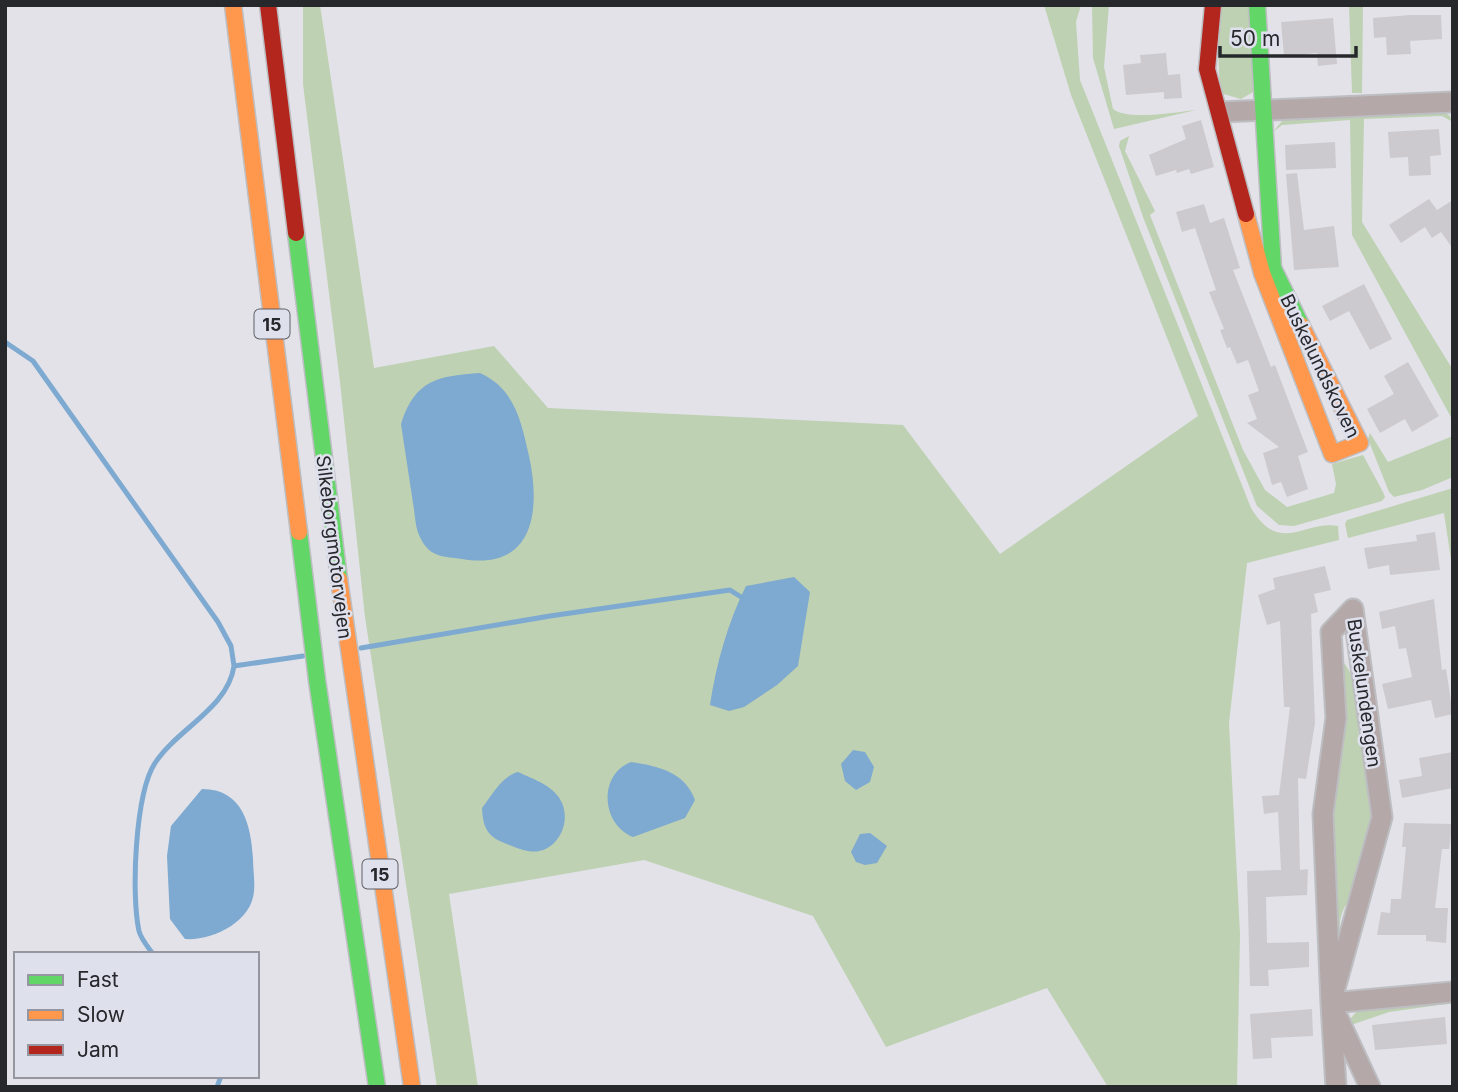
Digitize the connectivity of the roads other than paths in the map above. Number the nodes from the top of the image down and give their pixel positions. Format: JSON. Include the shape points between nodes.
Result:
{"nodes":[{"id":1,"x":233,"y":5,"type":"edge"},
{"id":2,"x":268,"y":5,"type":"edge"},
{"id":3,"x":1213,"y":5,"type":"edge"},
{"id":4,"x":1257,"y":5,"type":"edge"},
{"id":5,"x":1453,"y":102,"type":"edge"},
{"id":6,"x":1264,"y":111,"type":"junction"},
{"id":7,"x":1221,"y":112,"type":"junction"},
{"id":8,"x":1453,"y":992,"type":"edge"},
{"id":9,"x":1331,"y":1003,"type":"junction"},
{"id":10,"x":377,"y":1087,"type":"edge"},
{"id":11,"x":412,"y":1087,"type":"edge"},
{"id":12,"x":1336,"y":1087,"type":"edge"},
{"id":13,"x":1370,"y":1087,"type":"edge"}],
"edges":[{"from":1,"to":10,"type":"main road","name":"Silkeborgmotorvejen","number":"15","via":[[315,666]]},
{"from":2,"to":11,"type":"main road","name":"Silkeborgmotorvejen","number":"15","via":[[349,662]]},
{"from":3,"to":7,"type":"main road","name":"Buskelundskoven","via":[[1207,69]]},
{"from":4,"to":6,"type":"main road","name":"Buskelundskoven"},
{"from":5,"to":6,"type":"street"},
{"from":6,"to":7,"type":"street"},
{"from":6,"to":7,"type":"main road","name":"Buskelundskoven","via":[[1273,268],[1360,443],[1332,454],[1262,273]]},
{"from":8,"to":9,"type":"street"},
{"from":9,"to":9,"type":"street","name":"Buskelundengen","via":[[1382,817],[1353,609],[1331,632],[1336,718],[1323,814]]},
{"from":9,"to":12,"type":"street","name":"Buskelundengen"},
{"from":9,"to":13,"type":"street","name":"Buskelundengen"}]}
